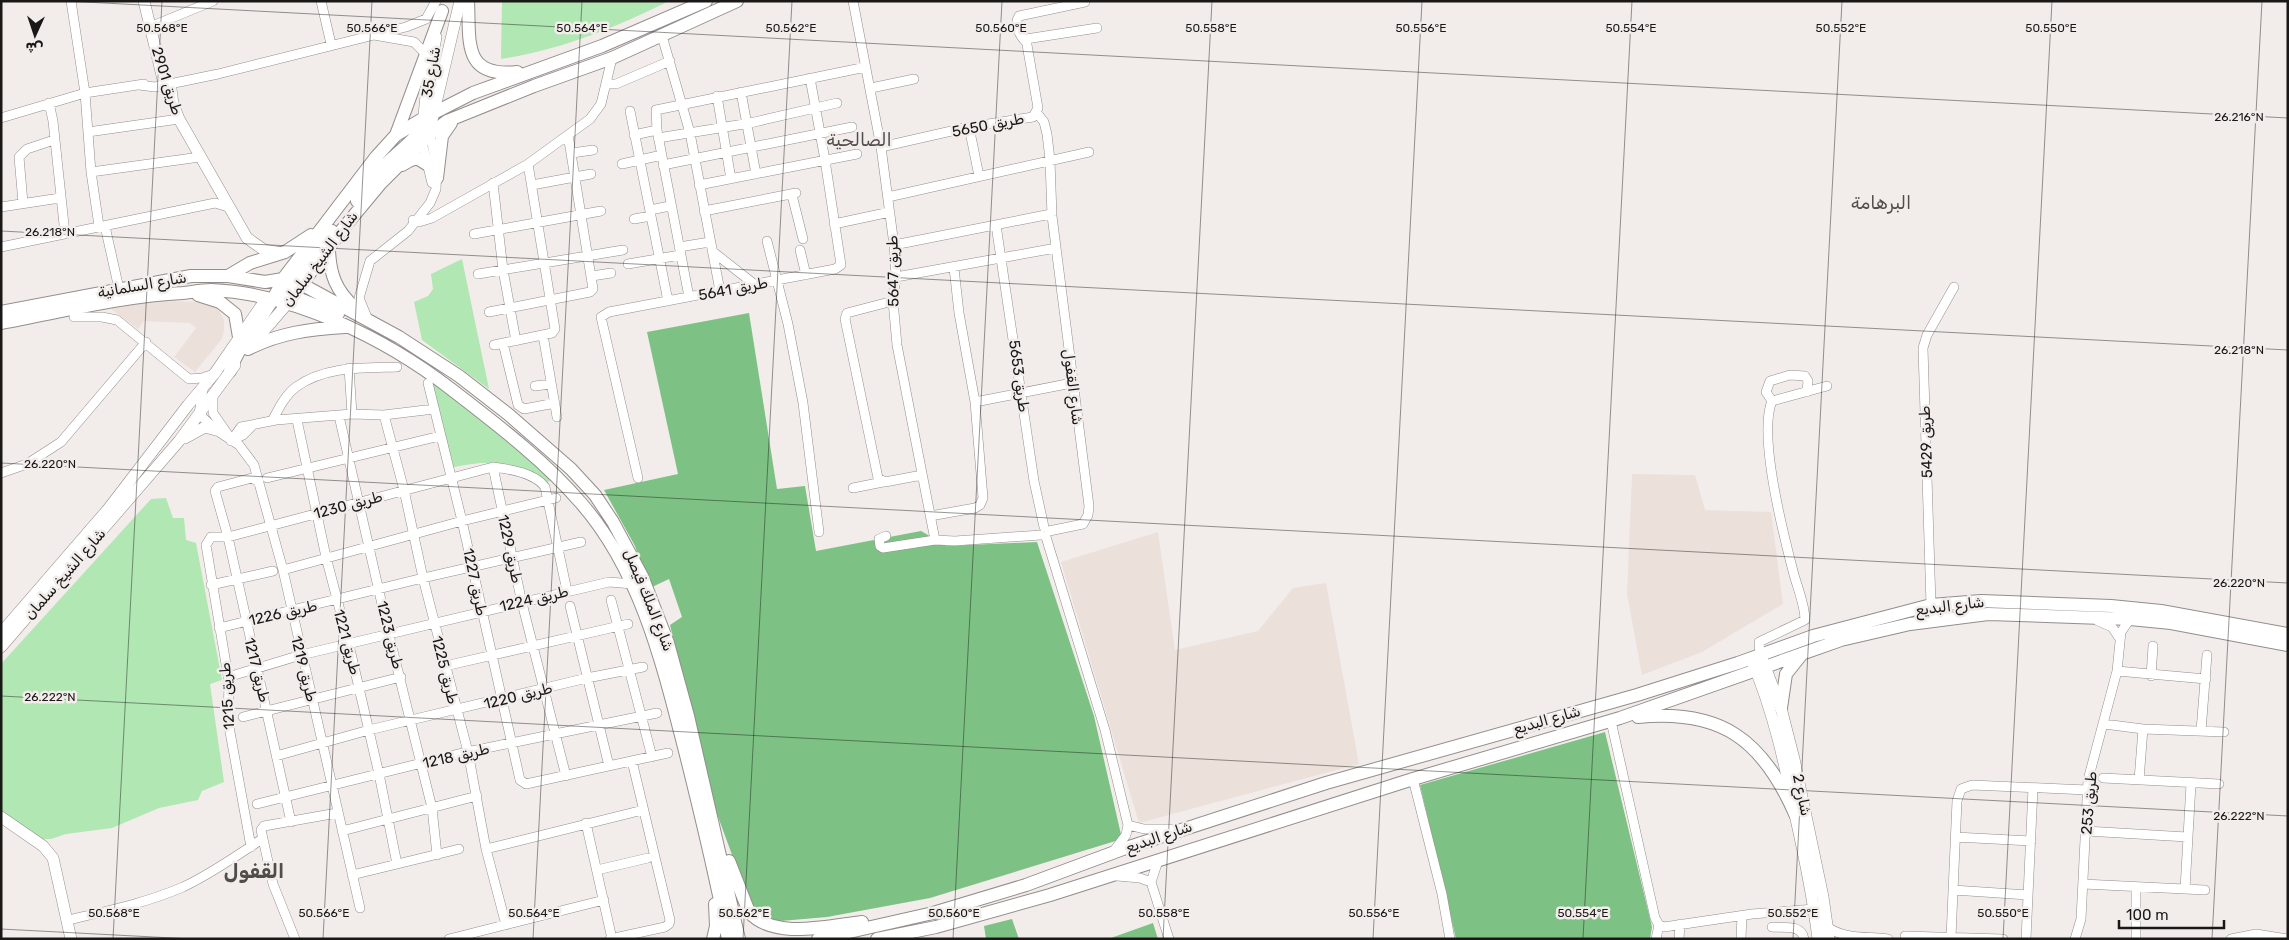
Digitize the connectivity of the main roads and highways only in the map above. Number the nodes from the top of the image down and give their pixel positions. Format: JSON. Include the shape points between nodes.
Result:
{"nodes":[{"id":1,"x":144,"y":1,"type":"edge"},
{"id":2,"x":460,"y":1,"type":"edge"},
{"id":3,"x":468,"y":1,"type":"edge"},
{"id":4,"x":706,"y":1,"type":"edge"},
{"id":5,"x":738,"y":1,"type":"edge"},
{"id":6,"x":440,"y":4,"type":"edge"},
{"id":7,"x":537,"y":68,"type":"junction"},
{"id":8,"x":461,"y":115,"type":"junction"},
{"id":9,"x":426,"y":127,"type":"junction"},
{"id":10,"x":396,"y":135,"type":"junction"},
{"id":11,"x":428,"y":166,"type":"road end"},
{"id":12,"x":437,"y":178,"type":"road end"},
{"id":13,"x":381,"y":182,"type":"junction"},
{"id":14,"x":350,"y":194,"type":"junction"},
{"id":15,"x":353,"y":216,"type":"junction"},
{"id":16,"x":325,"y":224,"type":"junction"},
{"id":17,"x":329,"y":250,"type":"junction"},
{"id":18,"x":285,"y":252,"type":"junction"},
{"id":19,"x":228,"y":276,"type":"junction"},
{"id":20,"x":284,"y":291,"type":"junction"},
{"id":21,"x":165,"y":293,"type":"junction"},
{"id":22,"x":186,"y":293,"type":"junction"},
{"id":23,"x":1,"y":315,"type":"edge"},
{"id":24,"x":367,"y":319,"type":"junction"},
{"id":25,"x":349,"y":327,"type":"junction"},
{"id":26,"x":239,"y":337,"type":"junction"},
{"id":27,"x":399,"y":337,"type":"junction"},
{"id":28,"x":248,"y":349,"type":"junction"},
{"id":29,"x":230,"y":371,"type":"junction"},
{"id":30,"x":216,"y":430,"type":"road end"},
{"id":31,"x":179,"y":441,"type":"junction"},
{"id":32,"x":1,"y":633,"type":"edge"},
{"id":33,"x":2288,"y":634,"type":"edge"},
{"id":34,"x":2288,"y":645,"type":"edge"},
{"id":35,"x":1,"y":647,"type":"edge"},
{"id":36,"x":1803,"y":653,"type":"junction"},
{"id":37,"x":1758,"y":662,"type":"junction"},
{"id":38,"x":1781,"y":708,"type":"junction"},
{"id":39,"x":1616,"y":720,"type":"junction"},
{"id":40,"x":1796,"y":816,"type":"junction"},
{"id":41,"x":1,"y":817,"type":"edge"},
{"id":42,"x":707,"y":817,"type":"junction"},
{"id":43,"x":924,"y":915,"type":"junction"},
{"id":44,"x":71,"y":939,"type":"edge"},
{"id":45,"x":713,"y":939,"type":"edge"},
{"id":46,"x":728,"y":939,"type":"edge"},
{"id":47,"x":739,"y":939,"type":"edge"},
{"id":48,"x":818,"y":939,"type":"edge"},
{"id":49,"x":877,"y":939,"type":"edge"},
{"id":50,"x":1818,"y":939,"type":"edge"},
{"id":51,"x":1828,"y":939,"type":"edge"}],
"edges":[{"from":1,"to":18,"type":"main road","name":"طريق 2901","via":[[164,84],[171,89],[172,104],[228,207],[252,243],[271,252]]},
{"from":2,"to":9,"type":"main road","name":"شارع 35"},
{"from":3,"to":7,"type":"main road","via":[[469,44],[479,65],[505,73]]},
{"from":4,"to":7,"type":"main road","name":"شارع الشيخ سلمان","via":[[602,46]]},
{"from":5,"to":8,"type":"main road","name":"شارع الشيخ سلمان","via":[[612,58]]},
{"from":6,"to":9,"type":"main road","name":"شارع 35","via":[[427,86]]},
{"from":6,"to":10,"type":"main road","via":[[426,54]]},
{"from":7,"to":9,"type":"main road","name":"شارع الشيخ سلمان","via":[[473,92]]},
{"from":8,"to":9,"type":"main road","name":"شارع الشيخ سلمان"},
{"from":8,"to":12,"type":"main road","via":[[442,136]]},
{"from":9,"to":10,"type":"main road","name":"شارع الشيخ سلمان"},
{"from":9,"to":13,"type":"main road","name":"شارع الشيخ سلمان"},
{"from":9,"to":15,"type":"main road","via":[[366,186]]},
{"from":10,"to":14,"type":"main road","name":"شارع الشيخ سلمان"},
{"from":11,"to":13,"type":"main road","via":[[413,159]]},
{"from":13,"to":15,"type":"main road","name":"شارع الشيخ سلمان"},
{"from":14,"to":16,"type":"main road","name":"شارع الشيخ سلمان"},
{"from":14,"to":20,"type":"main road","via":[[338,221]]},
{"from":15,"to":17,"type":"main road","name":"شارع الشيخ سلمان"},
{"from":16,"to":18,"type":"main road"},
{"from":16,"to":20,"type":"main road","name":"شارع الشيخ سلمان","via":[[292,267]]},
{"from":17,"to":20,"type":"main road","name":"شارع الشيخ سلمان"},
{"from":17,"to":24,"type":"main road","via":[[330,274],[334,283]]},
{"from":18,"to":19,"type":"main road","via":[[250,263]]},
{"from":19,"to":20,"type":"main road","name":"شارع السلمانية","via":[[265,282]]},
{"from":19,"to":23,"type":"main road","name":"شارع السلمانية","via":[[191,276]]},
{"from":20,"to":21,"type":"main road","via":[[227,281],[201,281],[178,284]]},
{"from":20,"to":22,"type":"main road","name":"شارع السلمانية","via":[[208,290]]},
{"from":20,"to":24,"type":"main road","name":"شارع الملك فيصل"},
{"from":20,"to":25,"type":"main road","name":"شارع الملك فيصل"},
{"from":20,"to":26,"type":"main road","name":"شارع الشيخ سلمان"},
{"from":20,"to":27,"type":"main road","via":[[374,330]]},
{"from":20,"to":28,"type":"main road","name":"شارع الشيخ سلمان"},
{"from":20,"to":29,"type":"main road","via":[[238,351]]},
{"from":21,"to":22,"type":"main road","name":"شارع السلمانية"},
{"from":21,"to":23,"type":"main road","name":"شارع السلمانية"},
{"from":22,"to":26,"type":"main road","via":[[206,296],[230,308],[238,320]]},
{"from":24,"to":27,"type":"main road","name":"شارع الملك فيصل"},
{"from":25,"to":28,"type":"main road","via":[[314,328],[291,333]]},
{"from":25,"to":42,"type":"main road","name":"شارع الملك فيصل","via":[[417,363],[498,426],[582,504],[624,565],[633,584],[664,672]]},
{"from":26,"to":32,"type":"main road","name":"شارع الشيخ سلمان","via":[[215,373],[109,508]]},
{"from":27,"to":42,"type":"main road","name":"شارع الملك فيصل","via":[[459,376],[508,414],[571,469],[613,522],[642,576],[668,644]]},
{"from":28,"to":29,"type":"main road","name":"شارع الشيخ سلمان"},
{"from":29,"to":31,"type":"main road","name":"شارع الشيخ سلمان"},
{"from":30,"to":31,"type":"main road","via":[[205,427]]},
{"from":31,"to":35,"type":"main road","name":"شارع الشيخ سلمان"},
{"from":33,"to":37,"type":"main road","name":"شارع البديع","via":[[2139,608],[1981,601],[1931,605],[1813,636]]},
{"from":34,"to":36,"type":"main road","name":"شارع البديع","via":[[2172,624],[2010,614],[1939,618],[1879,630]]},
{"from":36,"to":37,"type":"main road","name":"شارع البديع"},
{"from":36,"to":38,"type":"main road","via":[[1786,674]]},
{"from":37,"to":38,"type":"main road","name":"شارع 2"},
{"from":37,"to":39,"type":"main road","name":"شارع البديع"},
{"from":37,"to":40,"type":"main road","name":"شارع 2","via":[[1778,731]]},
{"from":37,"to":43,"type":"main road","name":"شارع البديع","via":[[1326,783],[1026,885]]},
{"from":38,"to":51,"type":"main road","name":"شارع 2","via":[[1806,814]]},
{"from":39,"to":40,"type":"main road","via":[[1668,714],[1701,719],[1731,732],[1766,760]]},
{"from":39,"to":49,"type":"main road","name":"شارع البديع","via":[[1413,779],[1110,876],[936,927]]},
{"from":40,"to":50,"type":"main road","name":"شارع 2"},
{"from":41,"to":44,"type":"main road","via":[[51,854]]},
{"from":42,"to":43,"type":"main road","via":[[744,903],[754,919],[766,927],[794,931]]},
{"from":42,"to":45,"type":"main road","via":[[715,903]]},
{"from":42,"to":46,"type":"main road","name":"شارع الملك فيصل"},
{"from":42,"to":47,"type":"main road","name":"شارع الملك فيصل"},
{"from":43,"to":48,"type":"main road","name":"شارع البديع"}]}
